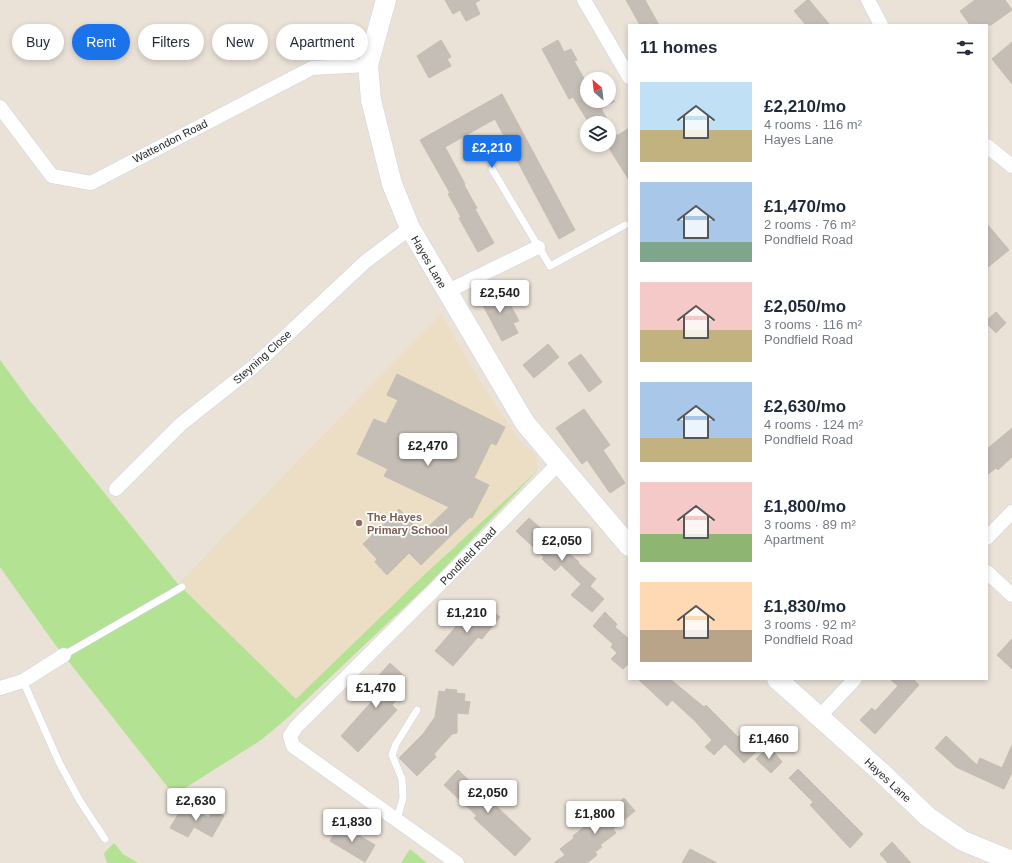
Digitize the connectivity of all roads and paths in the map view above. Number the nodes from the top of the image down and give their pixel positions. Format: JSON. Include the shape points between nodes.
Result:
{"nodes":[{"id":1,"x":386,"y":0,"type":"edge"},
{"id":2,"x":584,"y":0,"type":"edge"},
{"id":3,"x":868,"y":0,"type":"edge"},
{"id":4,"x":880,"y":24,"type":"edge"},
{"id":5,"x":368,"y":65,"type":"junction"},
{"id":6,"x":628,"y":75,"type":"edge"},
{"id":7,"x":0,"y":107,"type":"edge"},
{"id":8,"x":988,"y":147,"type":"edge"},
{"id":9,"x":1012,"y":166,"type":"edge"},
{"id":10,"x":492,"y":169,"type":"dead end"},
{"id":11,"x":625,"y":225,"type":"dead end"},
{"id":12,"x":410,"y":228,"type":"junction"},
{"id":13,"x":538,"y":247,"type":"junction"},
{"id":14,"x":446,"y":292,"type":"junction"},
{"id":15,"x":558,"y":464,"type":"junction"},
{"id":16,"x":116,"y":489,"type":"dead end"},
{"id":17,"x":1012,"y":512,"type":"edge"},
{"id":18,"x":990,"y":530,"type":"edge"},
{"id":19,"x":628,"y":545,"type":"edge"},
{"id":20,"x":988,"y":573,"type":"edge"},
{"id":21,"x":182,"y":587,"type":"dead end"},
{"id":22,"x":1012,"y":596,"type":"edge"},
{"id":23,"x":64,"y":655,"type":"joint"},
{"id":24,"x":778,"y":680,"type":"edge"},
{"id":25,"x":854,"y":680,"type":"edge"},
{"id":26,"x":23,"y":681,"type":"junction"},
{"id":27,"x":0,"y":688,"type":"edge"},
{"id":28,"x":417,"y":710,"type":"dead end"},
{"id":29,"x":820,"y":716,"type":"junction"},
{"id":30,"x":397,"y":819,"type":"junction"},
{"id":31,"x":105,"y":839,"type":"dead end"},
{"id":32,"x":1012,"y":861,"type":"edge"},
{"id":33,"x":457,"y":863,"type":"edge"}],
"edges":[{"from":1,"to":5,"type":"street","name":"Hayes Lane"},
{"from":2,"to":6,"type":"street"},
{"from":3,"to":4,"type":"street"},
{"from":5,"to":7,"type":"street","name":"Wattendon Road","via":[[312,68],[91,182],[52,176]]},
{"from":5,"to":12,"type":"street","name":"Hayes Lane","via":[[371,100],[392,184]]},
{"from":8,"to":9,"type":"street"},
{"from":10,"to":13,"type":"lane"},
{"from":11,"to":13,"type":"lane","via":[[550,266]]},
{"from":12,"to":14,"type":"street","name":"Hayes Lane"},
{"from":12,"to":16,"type":"street","name":"Steyning Close","via":[[365,262],[254,367],[181,424]]},
{"from":13,"to":14,"type":"street"},
{"from":14,"to":15,"type":"street","name":"Hayes Lane","via":[[525,423]]},
{"from":15,"to":19,"type":"street","name":"Hayes Lane"},
{"from":15,"to":30,"type":"street","name":"Pondfield Road","via":[[290,736],[294,746]]},
{"from":17,"to":18,"type":"street"},
{"from":20,"to":22,"type":"street"},
{"from":21,"to":23,"type":"lane"},
{"from":23,"to":26,"type":"street"},
{"from":24,"to":29,"type":"street","name":"Hayes Lane"},
{"from":25,"to":29,"type":"street"},
{"from":26,"to":27,"type":"street"},
{"from":26,"to":31,"type":"lane","via":[[66,775]]},
{"from":28,"to":30,"type":"lane","via":[[392,755],[402,779],[403,798]]},
{"from":29,"to":32,"type":"street","name":"Hayes Lane","via":[[928,817],[963,841]]},
{"from":30,"to":33,"type":"street","name":"Pondfield Road"}]}
